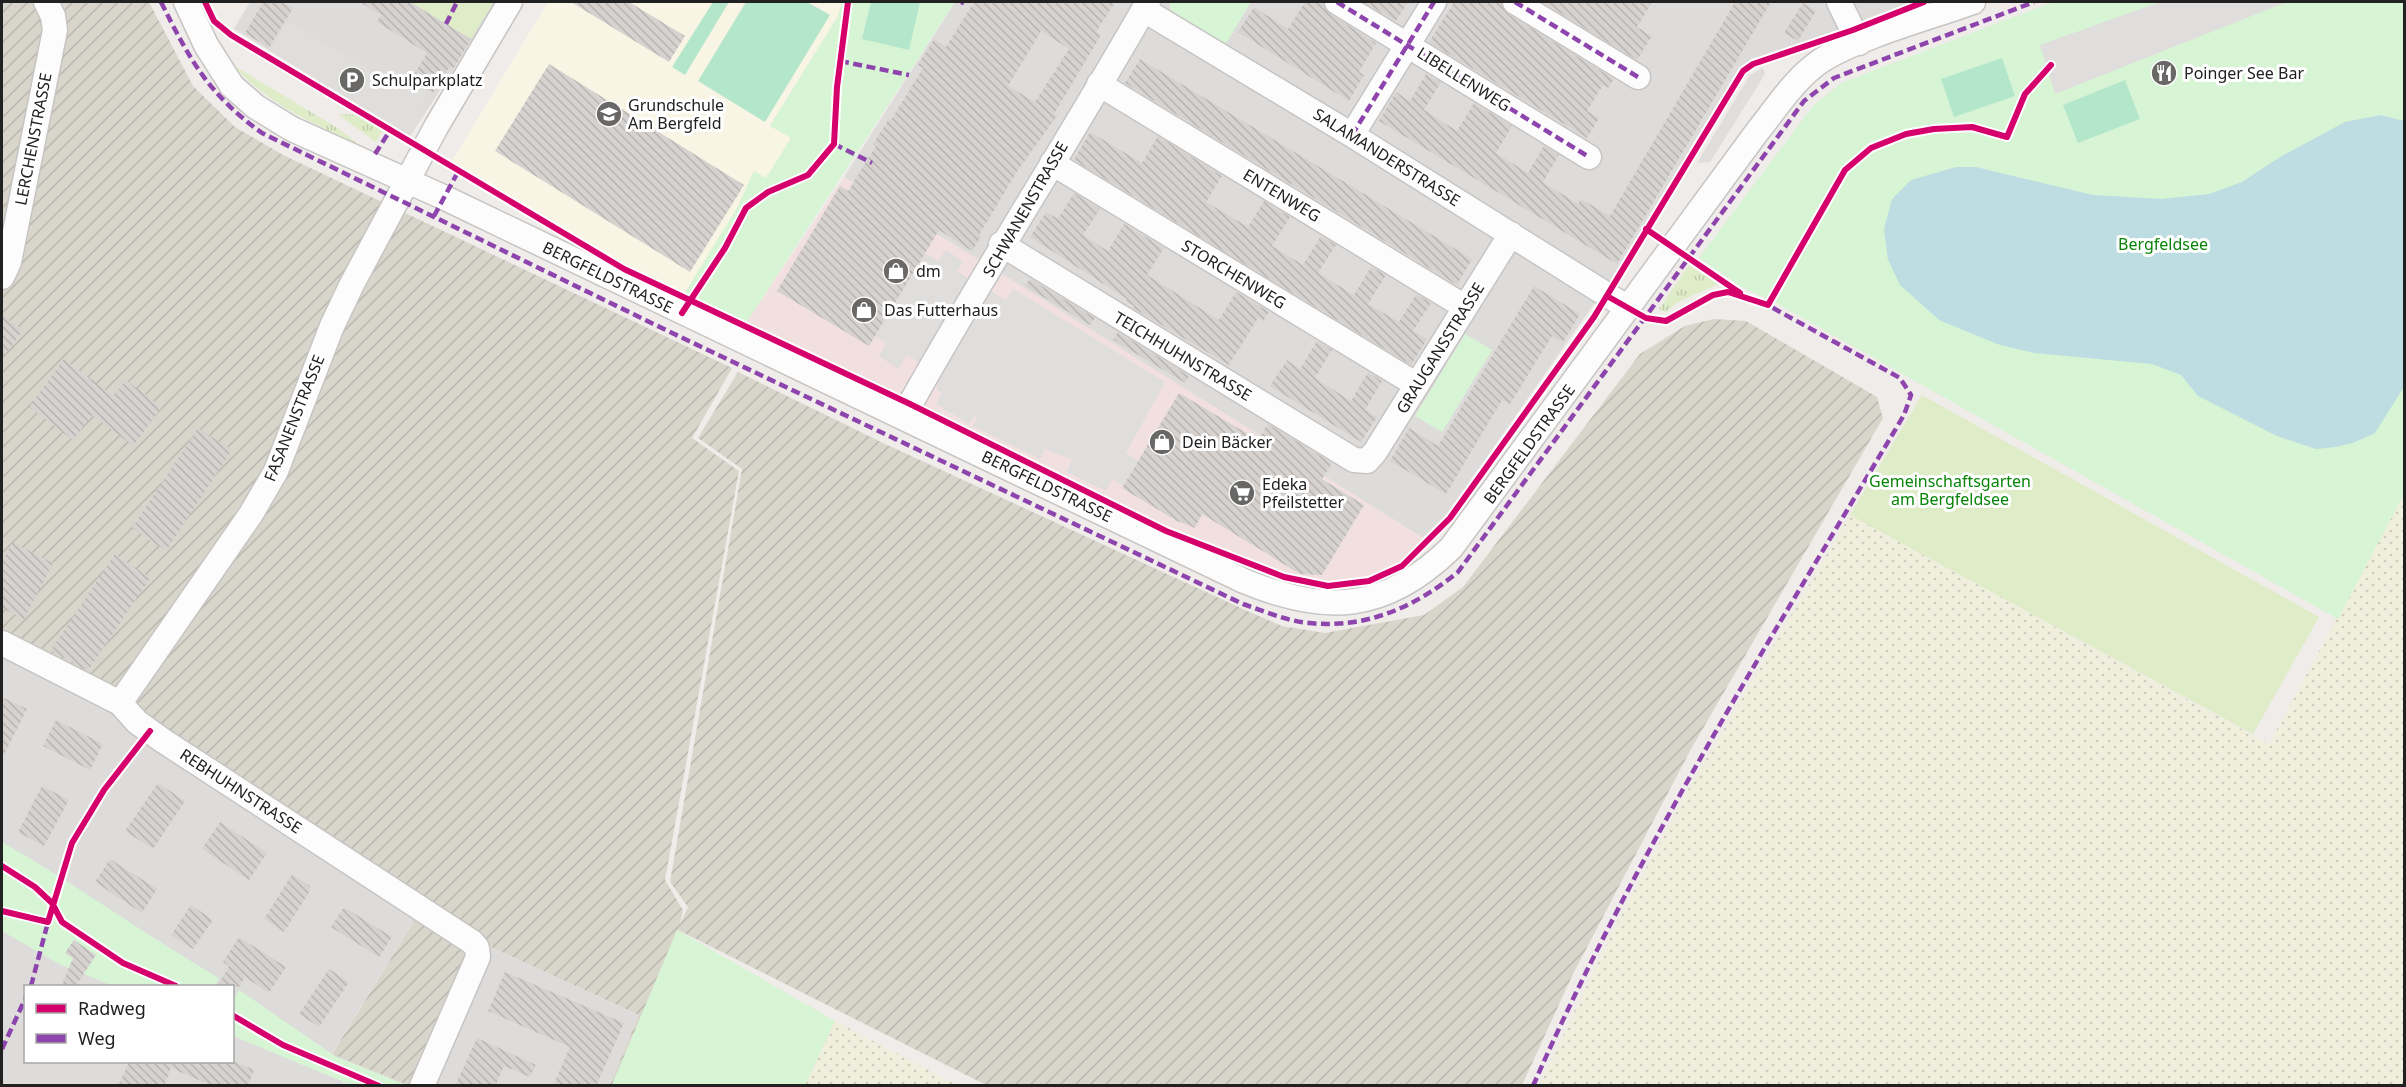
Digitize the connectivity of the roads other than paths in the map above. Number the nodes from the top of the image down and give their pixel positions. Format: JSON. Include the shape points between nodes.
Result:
{"nodes":[{"id":1,"x":46,"y":2,"type":"edge"},
{"id":2,"x":186,"y":2,"type":"edge"},
{"id":3,"x":510,"y":2,"type":"edge"},
{"id":4,"x":1337,"y":2,"type":"edge"},
{"id":5,"x":1434,"y":2,"type":"edge"},
{"id":6,"x":1515,"y":2,"type":"edge"},
{"id":7,"x":1839,"y":2,"type":"edge"},
{"id":8,"x":1973,"y":2,"type":"edge"},
{"id":9,"x":1146,"y":6,"type":"edge"},
{"id":10,"x":1859,"y":43,"type":"junction"},
{"id":11,"x":1407,"y":44,"type":"junction"},
{"id":12,"x":1638,"y":77,"type":"dead end"},
{"id":13,"x":1099,"y":84,"type":"junction"},
{"id":14,"x":1352,"y":135,"type":"junction"},
{"id":15,"x":1589,"y":157,"type":"dead end"},
{"id":16,"x":1052,"y":163,"type":"junction"},
{"id":17,"x":408,"y":181,"type":"junction"},
{"id":18,"x":1511,"y":234,"type":"junction"},
{"id":19,"x":1001,"y":244,"type":"junction"},
{"id":20,"x":2,"y":277,"type":"edge"},
{"id":21,"x":1465,"y":307,"type":"junction"},
{"id":22,"x":1628,"y":308,"type":"junction"},
{"id":23,"x":1417,"y":385,"type":"junction"},
{"id":24,"x":903,"y":417,"type":"junction"},
{"id":25,"x":1367,"y":461,"type":"joint"},
{"id":26,"x":2,"y":643,"type":"edge"},
{"id":27,"x":120,"y":704,"type":"junction"},
{"id":28,"x":422,"y":1086,"type":"edge"}],
"edges":[{"from":1,"to":20,"type":"street","name":"LERCHENSTRASSE","via":[[55,30],[9,262]]},
{"from":2,"to":17,"type":"street","name":"BERGFELDSTRASSE","via":[[219,69],[256,107],[292,129]]},
{"from":3,"to":17,"type":"street","name":"FASANENSTRASSE"},
{"from":4,"to":11,"type":"street","name":"LIBELLENWEG"},
{"from":5,"to":11,"type":"street"},
{"from":6,"to":12,"type":"street"},
{"from":7,"to":10,"type":"street"},
{"from":8,"to":10,"type":"street","name":"BERGFELDSTRASSE"},
{"from":9,"to":13,"type":"street","name":"SCHWANENSTRASSE"},
{"from":9,"to":14,"type":"street","name":"SALAMANDERSTRASSE"},
{"from":10,"to":22,"type":"street","name":"BERGFELDSTRASSE","via":[[1824,59],[1795,84]]},
{"from":11,"to":14,"type":"street"},
{"from":11,"to":15,"type":"street","name":"LIBELLENWEG"},
{"from":13,"to":16,"type":"street","name":"SCHWANENSTRASSE"},
{"from":13,"to":21,"type":"street","name":"ENTENWEG"},
{"from":14,"to":18,"type":"street","name":"SALAMANDERSTRASSE"},
{"from":16,"to":19,"type":"street","name":"SCHWANENSTRASSE"},
{"from":16,"to":23,"type":"street","name":"STORCHENWEG"},
{"from":17,"to":24,"type":"street","name":"BERGFELDSTRASSE"},
{"from":17,"to":27,"type":"street","name":"FASANENSTRASSE","via":[[332,326],[276,471]]},
{"from":18,"to":21,"type":"street","name":"GRAUGANSSTRASSE"},
{"from":18,"to":22,"type":"street","name":"SALAMANDERSTRASSE"},
{"from":19,"to":24,"type":"street","name":"SCHWANENSTRASSE"},
{"from":19,"to":25,"type":"street","name":"TEICHHUHNSTRASSE","via":[[1354,460]]},
{"from":21,"to":23,"type":"street","name":"GRAUGANSSTRASSE"},
{"from":22,"to":24,"type":"street","name":"BERGFELDSTRASSE","via":[[1451,548],[1393,591],[1354,602],[1316,603],[1278,596]]},
{"from":23,"to":25,"type":"street","name":"GRAUGANSSTRASSE"},
{"from":26,"to":27,"type":"street","name":"REBHUHNSTRASSE"},
{"from":27,"to":28,"type":"street","name":"REBHUHNSTRASSE","via":[[136,722],[477,948],[478,957]]}]}
